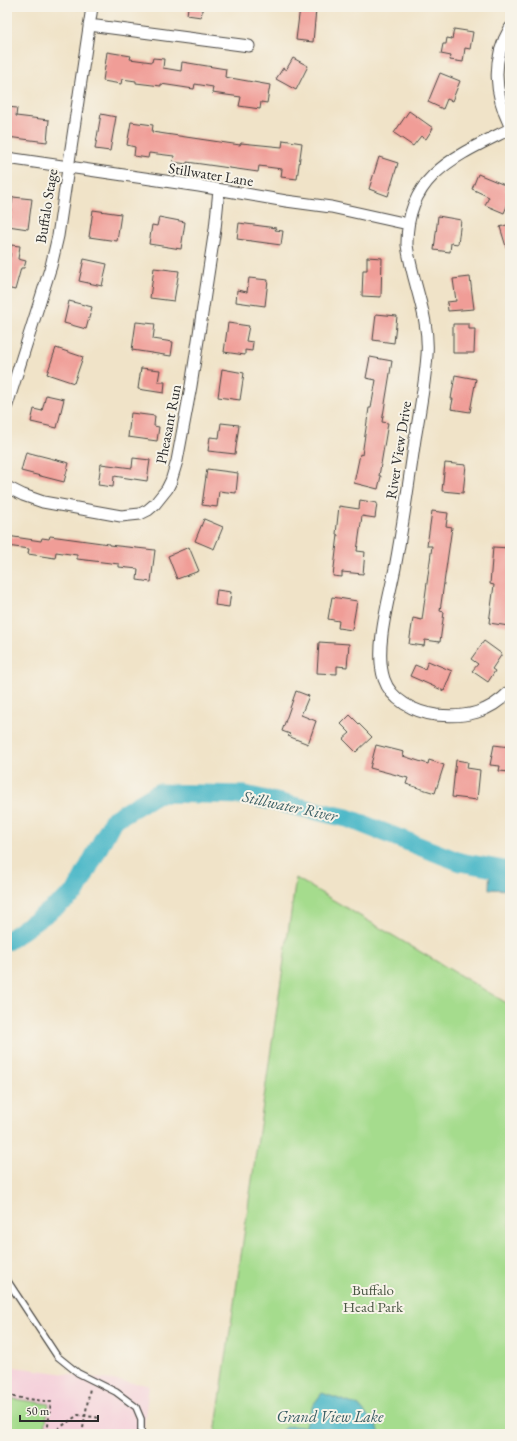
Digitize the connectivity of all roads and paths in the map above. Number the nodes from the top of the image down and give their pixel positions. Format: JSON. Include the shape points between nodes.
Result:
{"nodes":[{"id":1,"x":92,"y":7,"type":"edge"},
{"id":2,"x":89,"y":25,"type":"junction"},
{"id":3,"x":510,"y":28,"type":"edge"},
{"id":4,"x":249,"y":46,"type":"dead end"},
{"id":5,"x":510,"y":126,"type":"edge"},
{"id":6,"x":510,"y":130,"type":"edge"},
{"id":7,"x":7,"y":158,"type":"edge"},
{"id":8,"x":68,"y":168,"type":"junction"},
{"id":9,"x":220,"y":190,"type":"junction"},
{"id":10,"x":408,"y":224,"type":"junction"},
{"id":11,"x":7,"y":405,"type":"edge"},
{"id":12,"x":7,"y":487,"type":"edge"},
{"id":13,"x":510,"y":691,"type":"edge"},
{"id":14,"x":7,"y":1280,"type":"edge"},
{"id":15,"x":92,"y":1380,"type":"junction"},
{"id":16,"x":7,"y":1396,"type":"edge"},
{"id":17,"x":85,"y":1416,"type":"junction"},
{"id":18,"x":101,"y":1418,"type":"dead end"},
{"id":19,"x":47,"y":1433,"type":"edge"},
{"id":20,"x":82,"y":1434,"type":"edge"},
{"id":21,"x":141,"y":1434,"type":"edge"}],
"edges":[{"from":1,"to":2,"type":"street","name":"Buffalo Stage"},
{"from":2,"to":4,"type":"street"},
{"from":2,"to":8,"type":"street","name":"Buffalo Stage"},
{"from":3,"to":5,"type":"street","via":[[500,50],[497,69],[499,97]]},
{"from":6,"to":10,"type":"street","name":"River View Drive","via":[[459,155],[435,172],[418,196]]},
{"from":7,"to":8,"type":"street","name":"Stillwater Lane"},
{"from":8,"to":9,"type":"street","name":"Stillwater Lane"},
{"from":8,"to":11,"type":"street","name":"Buffalo Stage","via":[[51,266]]},
{"from":9,"to":10,"type":"street","name":"Stillwater Lane","via":[[331,207]]},
{"from":9,"to":12,"type":"street","name":"Pheasant Run","via":[[191,386],[177,461],[167,489],[148,510],[140,514],[121,516],[43,502]]},
{"from":10,"to":13,"type":"street","name":"River View Drive","via":[[408,256],[425,324],[427,354],[385,617],[382,671],[388,688],[400,701],[432,714],[450,716],[475,713],[484,710]]},
{"from":14,"to":15,"type":"lane","via":[[57,1356],[78,1373]]},
{"from":15,"to":17,"type":"path"},
{"from":15,"to":21,"type":"lane","via":[[116,1392],[136,1407],[141,1419]]},
{"from":16,"to":19,"type":"path","via":[[51,1402]]},
{"from":17,"to":18,"type":"path"},
{"from":17,"to":19,"type":"path","via":[[78,1415],[52,1433]]},
{"from":17,"to":20,"type":"path"}]}
